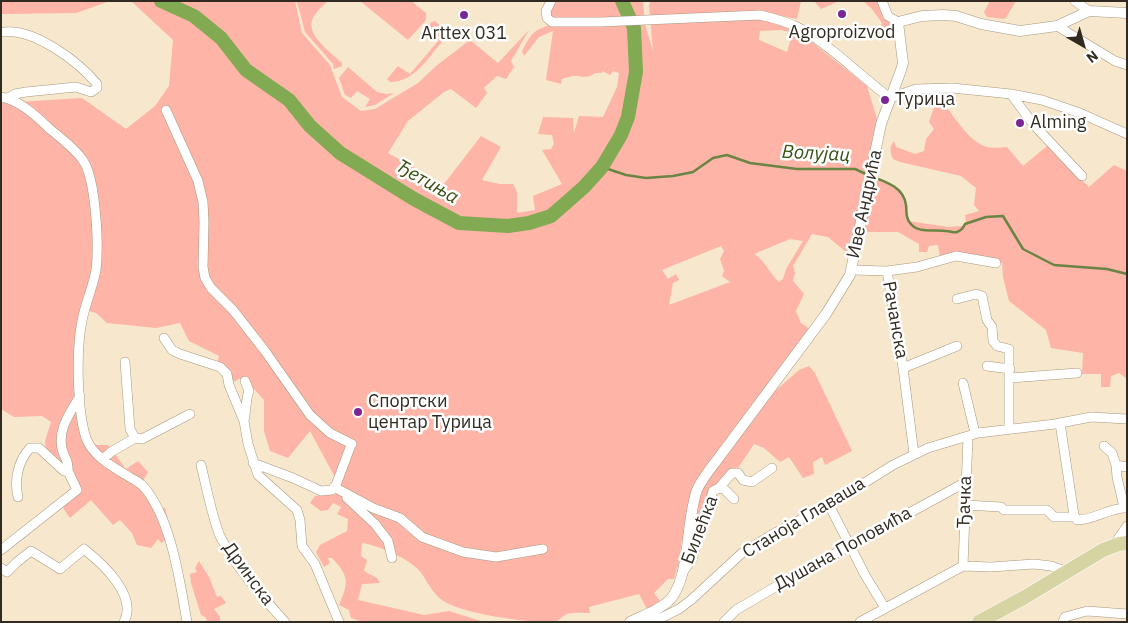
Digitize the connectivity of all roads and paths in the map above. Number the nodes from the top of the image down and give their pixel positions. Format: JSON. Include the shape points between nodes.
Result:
{"nodes":[{"id":1,"x":551,"y":1,"type":"edge"},
{"id":2,"x":882,"y":1,"type":"edge"},
{"id":3,"x":1075,"y":1,"type":"edge"},
{"id":4,"x":1089,"y":11,"type":"junction"},
{"id":5,"x":1127,"y":13,"type":"edge"},
{"id":6,"x":898,"y":22,"type":"junction"},
{"id":7,"x":1057,"y":26,"type":"junction"},
{"id":8,"x":4,"y":32,"type":"dead end"},
{"id":9,"x":1127,"y":65,"type":"edge"},
{"id":10,"x":1011,"y":94,"type":"junction"},
{"id":11,"x":5,"y":98,"type":"edge"},
{"id":12,"x":890,"y":98,"type":"junction"},
{"id":13,"x":166,"y":110,"type":"dead end"},
{"id":14,"x":1127,"y":134,"type":"edge"},
{"id":15,"x":1082,"y":176,"type":"dead end"},
{"id":16,"x":996,"y":263,"type":"dead end"},
{"id":17,"x":852,"y":270,"type":"junction"},
{"id":18,"x":887,"y":271,"type":"junction"},
{"id":19,"x":957,"y":299,"type":"dead end"},
{"id":20,"x":164,"y":338,"type":"dead end"},
{"id":21,"x":957,"y":346,"type":"dead end"},
{"id":22,"x":125,"y":362,"type":"dead end"},
{"id":23,"x":987,"y":366,"type":"dead end"},
{"id":24,"x":903,"y":368,"type":"junction"},
{"id":25,"x":1010,"y":373,"type":"junction"},
{"id":26,"x":1077,"y":373,"type":"dead end"},
{"id":27,"x":245,"y":381,"type":"dead end"},
{"id":28,"x":963,"y":383,"type":"dead end"},
{"id":29,"x":80,"y":396,"type":"junction"},
{"id":30,"x":190,"y":414,"type":"dead end"},
{"id":31,"x":1127,"y":419,"type":"edge"},
{"id":32,"x":244,"y":422,"type":"junction"},
{"id":33,"x":1060,"y":424,"type":"junction"},
{"id":34,"x":1009,"y":428,"type":"junction"},
{"id":35,"x":972,"y":435,"type":"junction"},
{"id":36,"x":135,"y":438,"type":"junction"},
{"id":37,"x":1104,"y":446,"type":"dead end"},
{"id":38,"x":914,"y":454,"type":"junction"},
{"id":39,"x":103,"y":459,"type":"junction"},
{"id":40,"x":253,"y":462,"type":"junction"},
{"id":41,"x":201,"y":465,"type":"dead end"},
{"id":42,"x":1116,"y":465,"type":"junction"},
{"id":43,"x":1127,"y":467,"type":"edge"},
{"id":44,"x":772,"y":468,"type":"dead end"},
{"id":45,"x":68,"y":471,"type":"junction"},
{"id":46,"x":966,"y":482,"type":"junction"},
{"id":47,"x":334,"y":487,"type":"junction"},
{"id":48,"x":719,"y":488,"type":"junction"},
{"id":49,"x":18,"y":497,"type":"dead end"},
{"id":50,"x":734,"y":499,"type":"dead end"},
{"id":51,"x":829,"y":505,"type":"junction"},
{"id":52,"x":965,"y":506,"type":"junction"},
{"id":53,"x":1125,"y":507,"type":"edge"},
{"id":54,"x":1075,"y":517,"type":"junction"},
{"id":55,"x":1127,"y":526,"type":"edge"},
{"id":56,"x":1120,"y":544,"type":"edge"},
{"id":57,"x":849,"y":545,"type":"junction"},
{"id":58,"x":543,"y":549,"type":"dead end"},
{"id":59,"x":1,"y":550,"type":"edge"},
{"id":60,"x":392,"y":558,"type":"dead end"},
{"id":61,"x":964,"y":566,"type":"junction"},
{"id":62,"x":1,"y":568,"type":"edge"},
{"id":63,"x":1068,"y":572,"type":"junction"},
{"id":64,"x":682,"y":574,"type":"junction"},
{"id":65,"x":885,"y":608,"type":"junction"},
{"id":66,"x":1127,"y":614,"type":"edge"},
{"id":67,"x":124,"y":622,"type":"edge"},
{"id":68,"x":187,"y":622,"type":"edge"},
{"id":69,"x":285,"y":622,"type":"edge"},
{"id":70,"x":339,"y":622,"type":"edge"},
{"id":71,"x":630,"y":622,"type":"edge"},
{"id":72,"x":644,"y":622,"type":"edge"},
{"id":73,"x":724,"y":622,"type":"edge"},
{"id":74,"x":860,"y":622,"type":"edge"},
{"id":75,"x":979,"y":622,"type":"edge"},
{"id":76,"x":1063,"y":622,"type":"edge"}],
"edges":[{"from":1,"to":12,"type":"street","via":[[546,11],[552,22],[760,15],[780,20],[820,42]]},
{"from":2,"to":6,"type":"street","via":[[888,16]]},
{"from":3,"to":4,"type":"street"},
{"from":4,"to":5,"type":"street"},
{"from":4,"to":7,"type":"street"},
{"from":6,"to":7,"type":"street","via":[[944,15],[1020,31]]},
{"from":6,"to":12,"type":"street","name":"Иве Андрића","via":[[903,63]]},
{"from":7,"to":9,"type":"street"},
{"from":8,"to":11,"type":"street","via":[[35,38],[78,63],[97,84],[91,92],[76,87]]},
{"from":10,"to":12,"type":"street","via":[[916,88]]},
{"from":10,"to":14,"type":"street","via":[[1080,113]]},
{"from":10,"to":15,"type":"street","via":[[1033,124]]},
{"from":11,"to":29,"type":"street","via":[[33,113],[84,162],[93,191],[96,270],[81,330]]},
{"from":12,"to":17,"type":"street","name":"Иве Андрића","via":[[881,124]]},
{"from":13,"to":47,"type":"street","via":[[198,181],[204,222],[205,278],[265,351],[310,415],[330,434],[352,445]]},
{"from":16,"to":18,"type":"street","name":"Рачанска","via":[[956,256],[918,267]]},
{"from":17,"to":18,"type":"street","name":"Рачанска"},
{"from":17,"to":64,"type":"street","name":"Иве Андрића","via":[[826,314],[698,489]]},
{"from":18,"to":24,"type":"street","name":"Рачанска"},
{"from":19,"to":25,"type":"street","via":[[976,294],[982,296],[993,341],[997,346],[1009,349]]},
{"from":20,"to":32,"type":"street","via":[[172,350],[220,367],[227,374]]},
{"from":21,"to":24,"type":"street","name":"Рачанска"},
{"from":22,"to":36,"type":"street","via":[[130,429]]},
{"from":23,"to":25,"type":"street"},
{"from":24,"to":38,"type":"street","name":"Рачанска"},
{"from":25,"to":26,"type":"street"},
{"from":25,"to":34,"type":"street"},
{"from":27,"to":32,"type":"street","via":[[249,391]]},
{"from":28,"to":35,"type":"street"},
{"from":29,"to":39,"type":"street","via":[[86,438],[92,450]]},
{"from":29,"to":45,"type":"street","via":[[66,419],[61,436],[63,452],[69,463]]},
{"from":30,"to":36,"type":"street","via":[[142,439]]},
{"from":31,"to":33,"type":"street","name":"Станоја Главаша","via":[[1091,418]]},
{"from":32,"to":40,"type":"street"},
{"from":33,"to":34,"type":"street","name":"Станоја Главаша"},
{"from":33,"to":54,"type":"street"},
{"from":34,"to":35,"type":"street","name":"Станоја Главаша"},
{"from":35,"to":38,"type":"street","name":"Станоја Главаша"},
{"from":35,"to":46,"type":"street","name":"Ђачка"},
{"from":36,"to":39,"type":"street"},
{"from":37,"to":42,"type":"street","via":[[1112,453]]},
{"from":38,"to":51,"type":"street","name":"Станоја Главаша"},
{"from":39,"to":68,"type":"street","via":[[143,485],[160,513],[179,573]]},
{"from":40,"to":47,"type":"street","via":[[321,491]]},
{"from":40,"to":70,"type":"street","via":[[258,475],[297,510],[302,546],[315,564]]},
{"from":41,"to":69,"type":"street","name":"Дринска","via":[[223,541],[235,562]]},
{"from":42,"to":43,"type":"street"},
{"from":42,"to":53,"type":"street"},
{"from":44,"to":48,"type":"street","name":"Билећка","via":[[752,482],[732,473]]},
{"from":45,"to":49,"type":"street","via":[[39,448],[30,448],[18,470]]},
{"from":45,"to":59,"type":"street","via":[[77,490]]},
{"from":46,"to":52,"type":"street","name":"Ђачка"},
{"from":46,"to":57,"type":"street","name":"Душана Поповића"},
{"from":47,"to":58,"type":"street","via":[[400,518],[422,536],[463,552],[496,557]]},
{"from":47,"to":60,"type":"street","via":[[375,524],[388,541]]},
{"from":48,"to":50,"type":"street","name":"Билећка"},
{"from":48,"to":64,"type":"street","name":"Билећка","via":[[713,491],[692,559]]},
{"from":51,"to":57,"type":"street"},
{"from":51,"to":72,"type":"street","name":"Станоја Главаша","via":[[742,553],[679,609]]},
{"from":52,"to":54,"type":"street","via":[[1047,510],[1054,517]]},
{"from":52,"to":61,"type":"street","name":"Ђачка"},
{"from":53,"to":54,"type":"street","via":[[1089,518],[1077,520]]},
{"from":55,"to":56,"type":"street"},
{"from":56,"to":63,"type":"main road"},
{"from":57,"to":65,"type":"street"},
{"from":57,"to":73,"type":"street","name":"Душана Поповића","via":[[736,610]]},
{"from":61,"to":63,"type":"street","via":[[1034,564]]},
{"from":61,"to":65,"type":"street"},
{"from":62,"to":67,"type":"street","via":[[7,572],[31,551],[60,569],[84,549],[105,567],[118,584],[128,604]]},
{"from":63,"to":75,"type":"main road"},
{"from":64,"to":71,"type":"street","name":"Иве Андрића","via":[[672,598]]},
{"from":65,"to":74,"type":"street"},
{"from":66,"to":76,"type":"street","via":[[1087,611],[1065,617]]}]}
